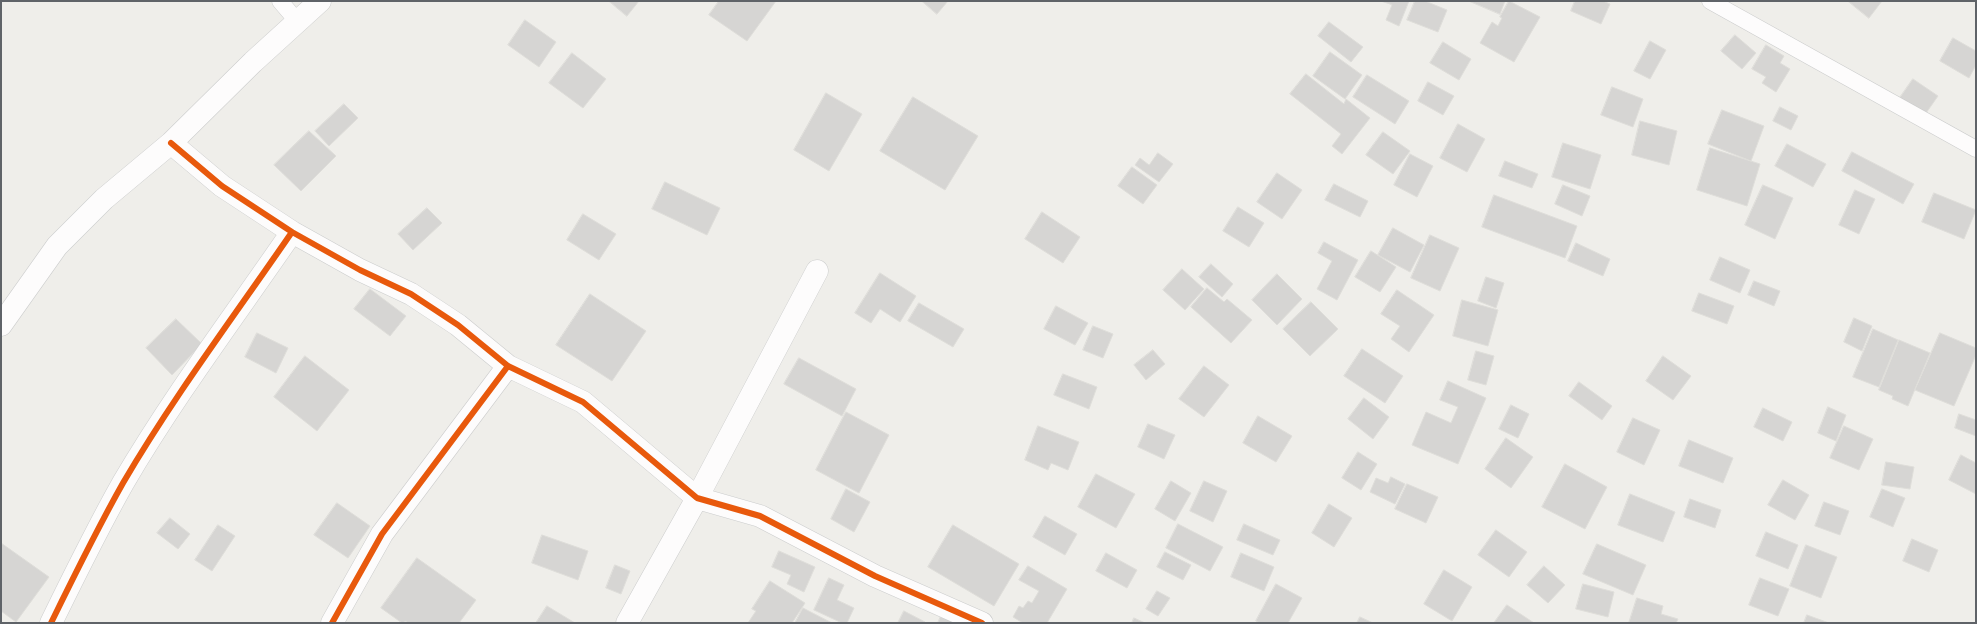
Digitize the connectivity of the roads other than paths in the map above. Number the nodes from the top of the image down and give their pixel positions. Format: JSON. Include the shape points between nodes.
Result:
{"nodes":[{"id":1,"x":280,"y":1,"type":"edge"},
{"id":2,"x":320,"y":1,"type":"edge"},
{"id":3,"x":1710,"y":1,"type":"edge"},
{"id":4,"x":297,"y":21,"type":"junction"},
{"id":5,"x":171,"y":143,"type":"junction"},
{"id":6,"x":1976,"y":149,"type":"edge"},
{"id":7,"x":292,"y":232,"type":"junction"},
{"id":8,"x":817,"y":271,"type":"dead end"},
{"id":9,"x":1,"y":325,"type":"edge"},
{"id":10,"x":508,"y":366,"type":"junction"},
{"id":11,"x":697,"y":498,"type":"junction"},
{"id":12,"x":51,"y":623,"type":"edge"},
{"id":13,"x":332,"y":623,"type":"edge"},
{"id":14,"x":627,"y":623,"type":"edge"},
{"id":15,"x":982,"y":623,"type":"edge"}],
"edges":[{"from":1,"to":4,"type":"lane"},
{"from":2,"to":4,"type":"street"},
{"from":3,"to":6,"type":"lane"},
{"from":4,"to":5,"type":"street"},
{"from":5,"to":7,"type":"street","via":[[222,186]]},
{"from":5,"to":9,"type":"street","via":[[104,199],[57,246]]},
{"from":7,"to":10,"type":"street","via":[[360,270],[411,294],[458,325]]},
{"from":7,"to":12,"type":"street","via":[[188,382],[124,483],[79,564]]},
{"from":8,"to":11,"type":"street"},
{"from":10,"to":11,"type":"street","via":[[583,402]]},
{"from":10,"to":13,"type":"street","via":[[382,534]]},
{"from":11,"to":14,"type":"street"},
{"from":11,"to":15,"type":"street","via":[[760,516],[875,576]]}]}
